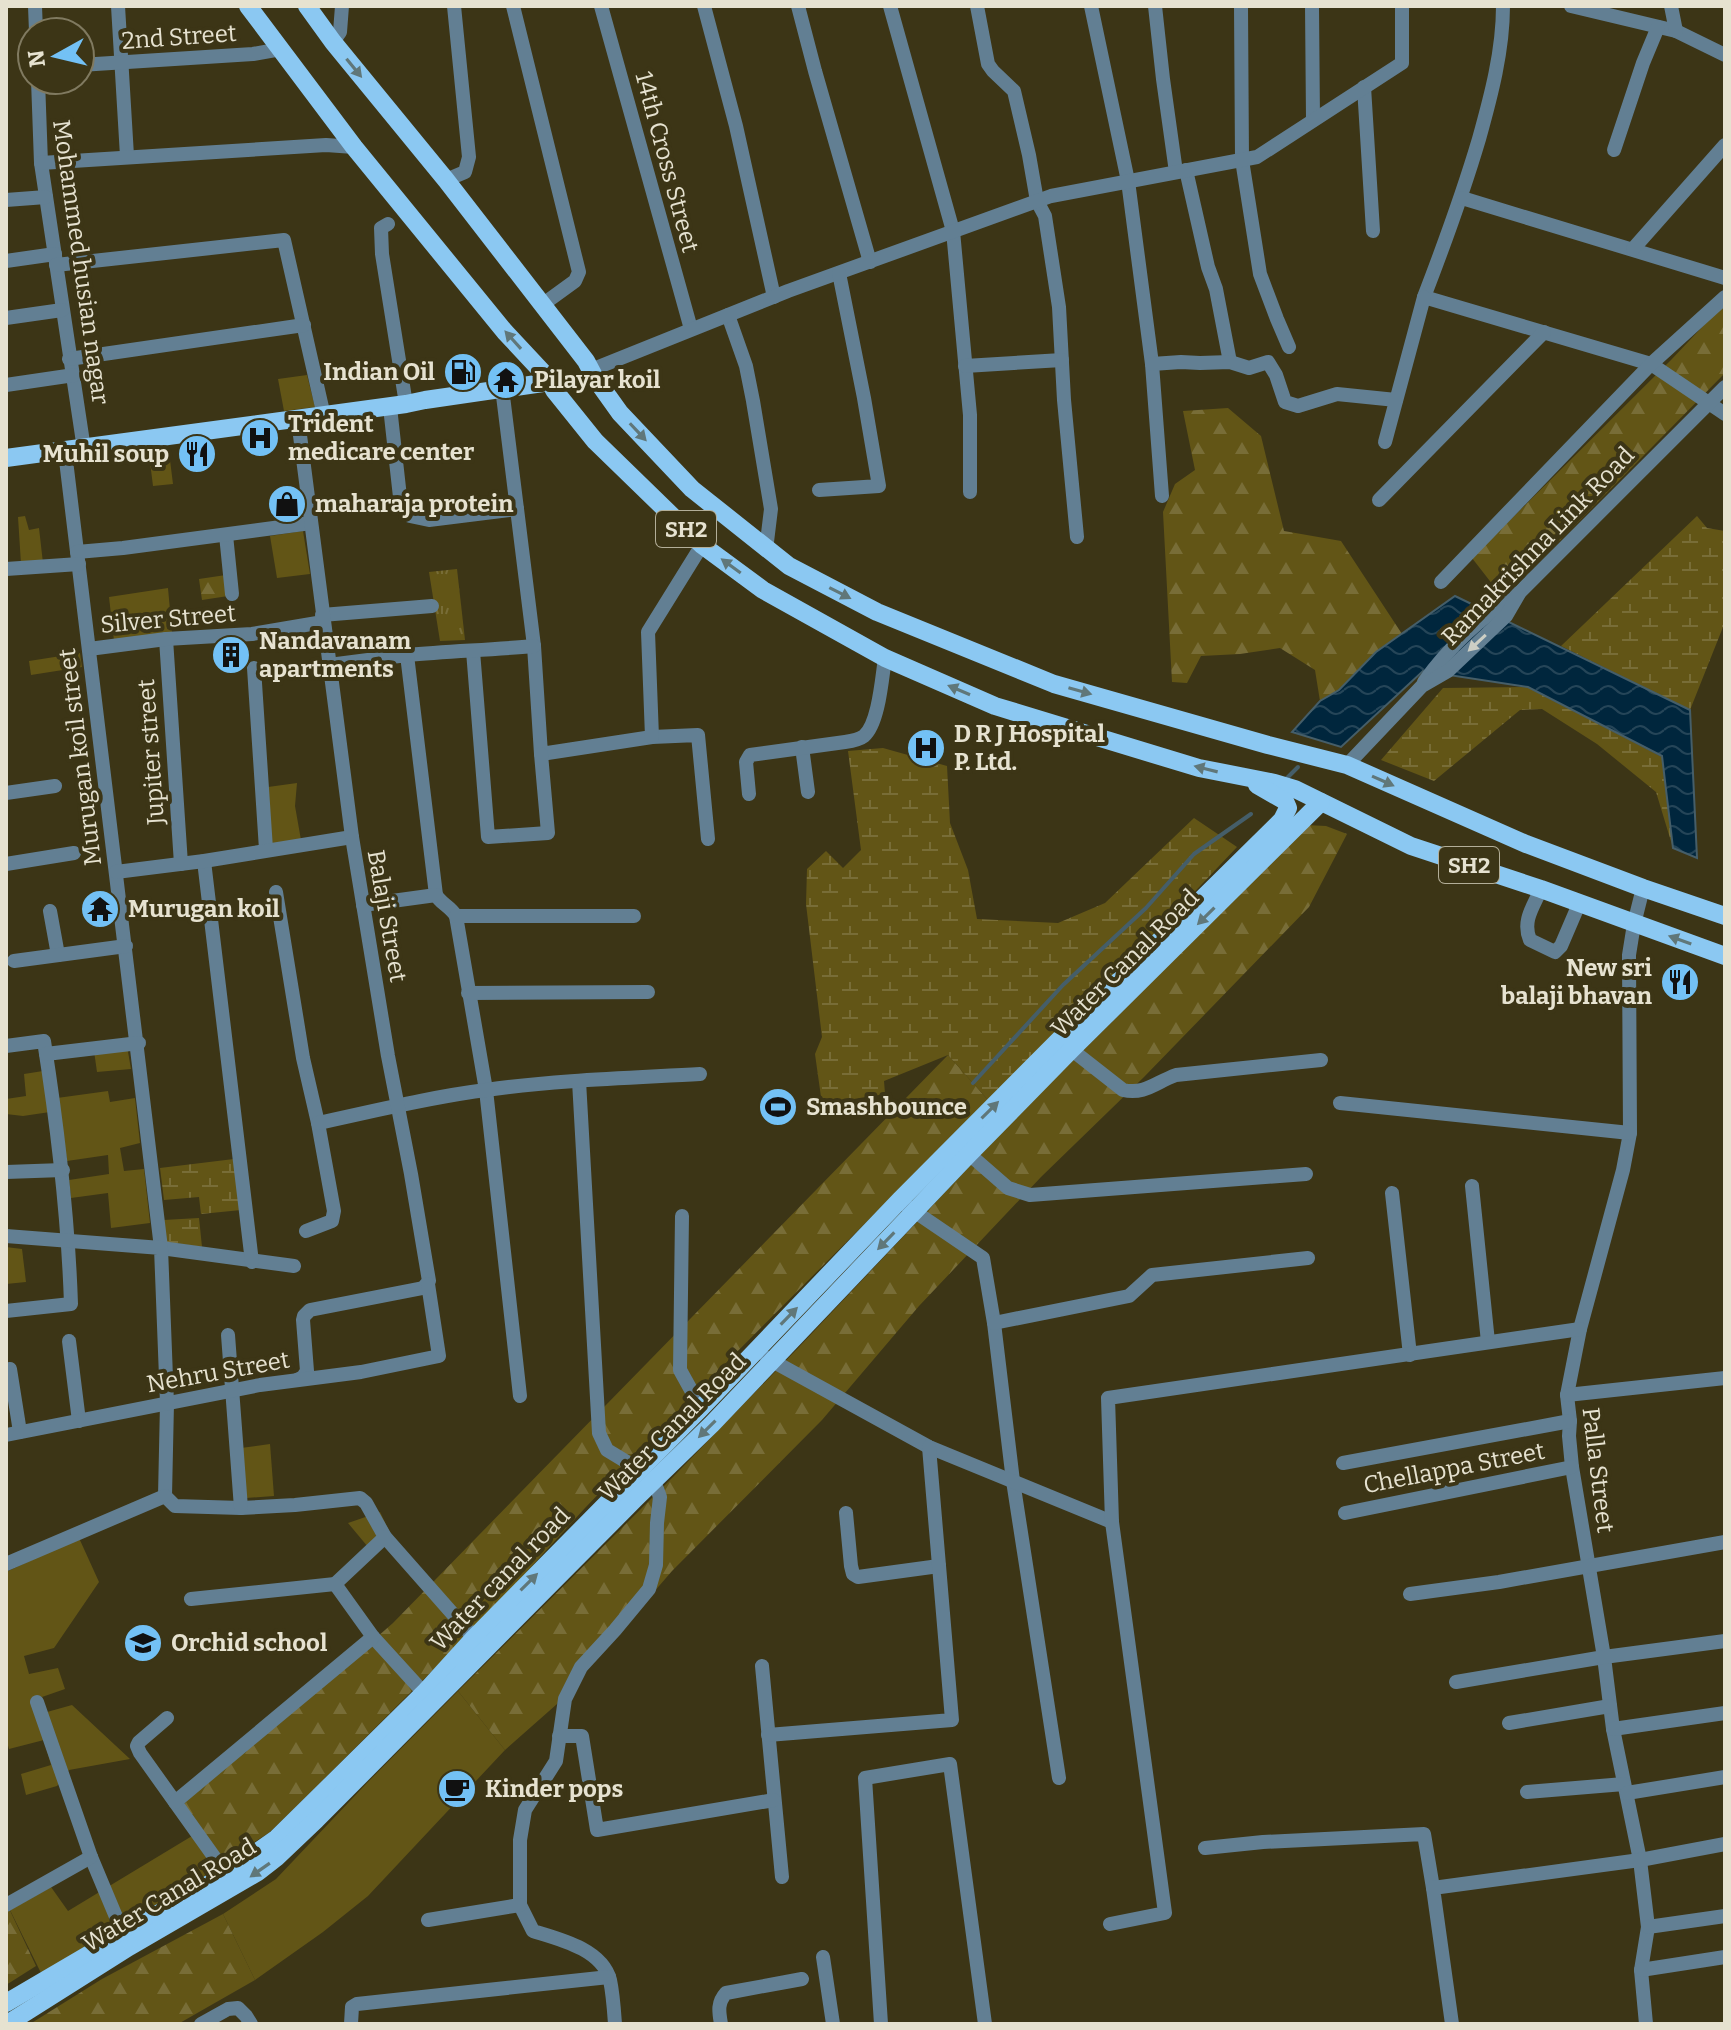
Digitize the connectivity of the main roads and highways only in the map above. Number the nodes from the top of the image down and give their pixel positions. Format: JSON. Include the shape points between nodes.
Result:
{"nodes":[{"id":1,"x":248,"y":6,"type":"edge"},
{"id":2,"x":307,"y":6,"type":"edge"},
{"id":3,"x":552,"y":386,"type":"junction"},
{"id":4,"x":503,"y":392,"type":"junction"},
{"id":5,"x":398,"y":406,"type":"junction"},
{"id":6,"x":6,"y":458,"type":"edge"},
{"id":7,"x":1246,"y":778,"type":"junction"},
{"id":8,"x":1321,"y":802,"type":"junction"},
{"id":9,"x":1725,"y":916,"type":"edge"},
{"id":10,"x":1725,"y":956,"type":"edge"},
{"id":11,"x":1065,"y":1045,"type":"junction"},
{"id":12,"x":907,"y":1206,"type":"junction"},
{"id":13,"x":764,"y":1356,"type":"junction"},
{"id":14,"x":647,"y":1476,"type":"junction"},
{"id":15,"x":230,"y":1880,"type":"junction"},
{"id":16,"x":87,"y":1964,"type":"junction"},
{"id":17,"x":6,"y":2003,"type":"edge"},
{"id":18,"x":7,"y":2024,"type":"edge"}],
"edges":[{"from":3,"to":1,"type":"main road","number":"SH2","one_way":true,"via":[[354,147]]},
{"from":2,"to":9,"type":"main road","number":"SH2","one_way":true,"via":[[446,180],[620,413],[692,489],[789,566],[877,612],[1054,684],[1347,765],[1526,844]]},
{"from":3,"to":4,"type":"main road"},
{"from":7,"to":3,"type":"main road","number":"SH2","one_way":true,"via":[[995,706],[885,658],[763,590],[702,545],[595,441]]},
{"from":4,"to":5,"type":"main road"},
{"from":4,"to":5,"type":"main road"},
{"from":5,"to":6,"type":"main road"},
{"from":7,"to":8,"type":"main road","number":"SH2","via":[[1295,789]]},
{"from":7,"to":11,"type":"main road","name":"Water canal road","via":[[1285,801],[1288,808],[1282,820]]},
{"from":10,"to":8,"type":"main road","number":"SH2","one_way":true,"via":[[1411,846]]},
{"from":8,"to":11,"type":"main road","name":"Water Canal Road","one_way":true},
{"from":12,"to":11,"type":"main road","name":"Water canal road","one_way":true},
{"from":11,"to":12,"type":"main road","name":"Water Canal Road","via":[[969,1154]]},
{"from":12,"to":13,"type":"main road","name":"Water Canal Road"},
{"from":13,"to":14,"type":"main road","name":"Water Canal Road","one_way":true},
{"from":13,"to":14,"type":"main road","name":"Water canal road","via":[[701,1408]]},
{"from":15,"to":14,"type":"main road","name":"Water canal road","one_way":true,"via":[[474,1638]]},
{"from":14,"to":15,"type":"main road","name":"Water Canal Road","one_way":true,"via":[[582,1552],[316,1820],[276,1858]]},
{"from":15,"to":16,"type":"main road","name":"Water canal road"},
{"from":16,"to":17,"type":"main road","name":"Water canal road"},
{"from":16,"to":18,"type":"main road","name":"Water Canal Road"}]}
